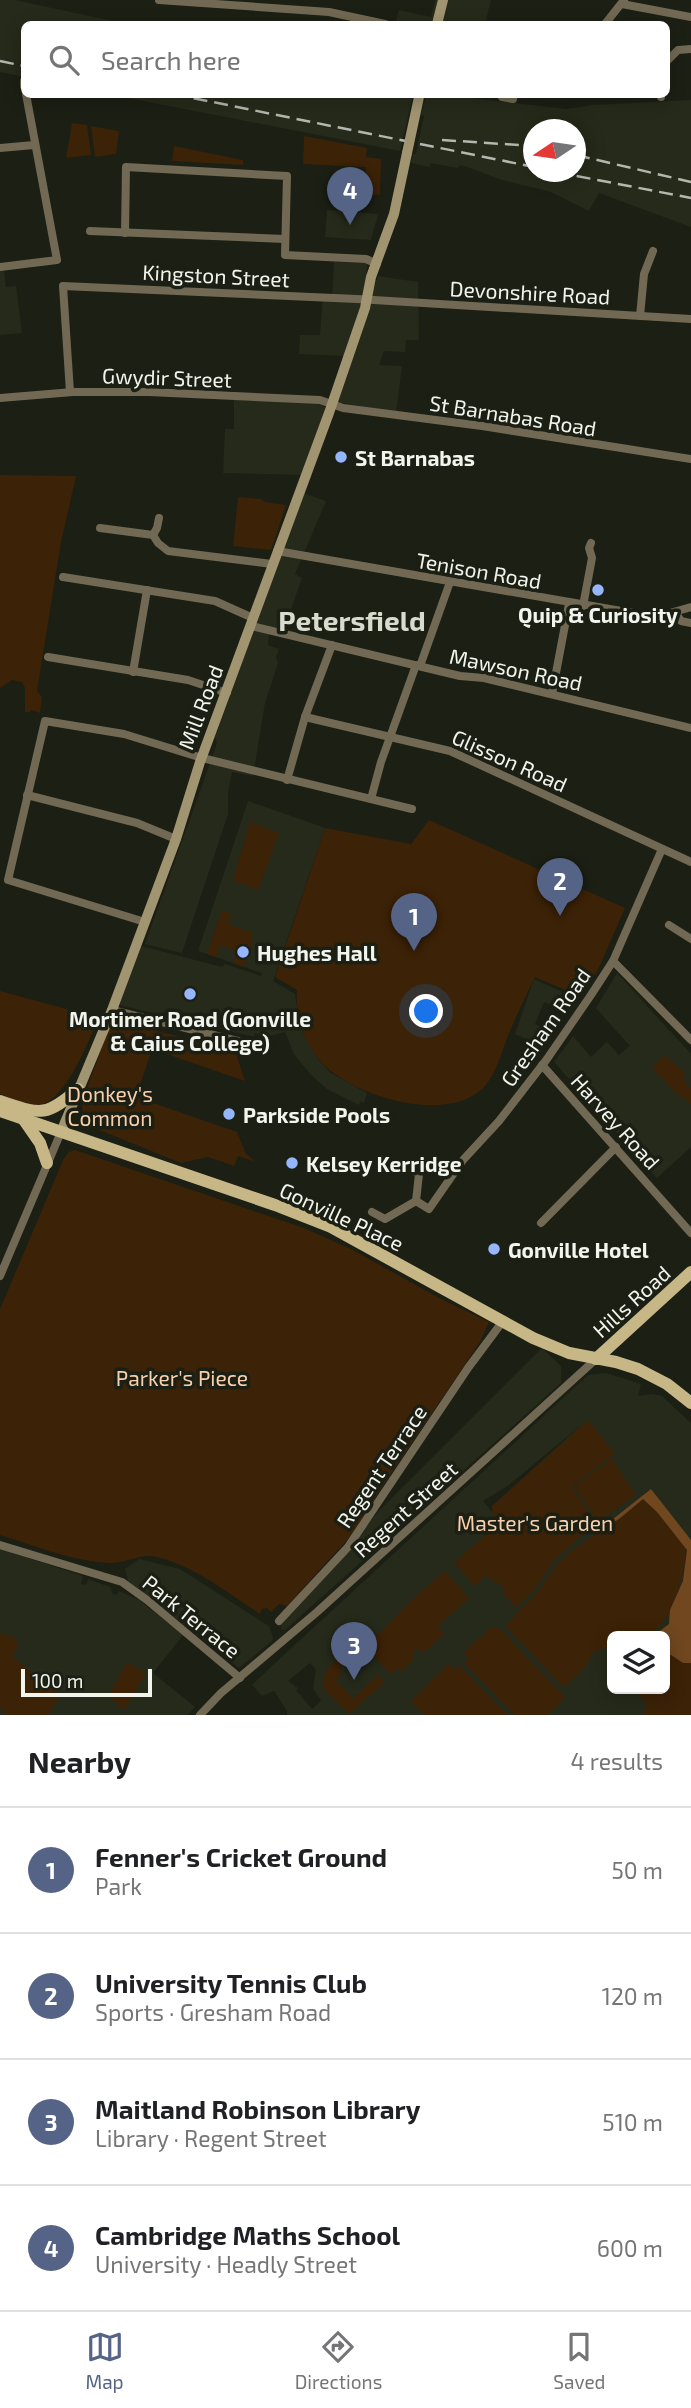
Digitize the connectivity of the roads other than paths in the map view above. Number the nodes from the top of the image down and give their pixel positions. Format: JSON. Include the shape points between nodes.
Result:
{"nodes":[{"id":1,"x":159,"y":0,"type":"edge"},
{"id":2,"x":443,"y":0,"type":"edge"},
{"id":3,"x":623,"y":2,"type":"edge"},
{"id":4,"x":691,"y":17,"type":"edge"},
{"id":5,"x":371,"y":21,"type":"edge"},
{"id":6,"x":438,"y":21,"type":"edge"},
{"id":7,"x":607,"y":21,"type":"edge"},
{"id":8,"x":691,"y":50,"type":"edge"},
{"id":9,"x":670,"y":59,"type":"edge"},
{"id":10,"x":27,"y":98,"type":"edge"},
{"id":11,"x":419,"y":98,"type":"edge"},
{"id":12,"x":34,"y":145,"type":"junction"},
{"id":13,"x":0,"y":148,"type":"edge"},
{"id":14,"x":90,"y":232,"type":"dead end"},
{"id":15,"x":125,"y":233,"type":"junction"},
{"id":16,"x":285,"y":239,"type":"junction"},
{"id":17,"x":653,"y":251,"type":"dead end"},
{"id":18,"x":0,"y":267,"type":"edge"},
{"id":19,"x":375,"y":268,"type":"junction"},
{"id":20,"x":364,"y":297,"type":"junction"},
{"id":21,"x":640,"y":316,"type":"junction"},
{"id":22,"x":691,"y":318,"type":"edge"},
{"id":23,"x":70,"y":392,"type":"junction"},
{"id":24,"x":0,"y":398,"type":"edge"},
{"id":25,"x":332,"y":403,"type":"junction"},
{"id":26,"x":691,"y":459,"type":"edge"},
{"id":27,"x":159,"y":518,"type":"dead end"},
{"id":28,"x":100,"y":528,"type":"dead end"},
{"id":29,"x":153,"y":535,"type":"junction"},
{"id":30,"x":590,"y":543,"type":"dead end"},
{"id":31,"x":277,"y":551,"type":"junction"},
{"id":32,"x":272,"y":564,"type":"junction"},
{"id":33,"x":63,"y":577,"type":"dead end"},
{"id":34,"x":450,"y":582,"type":"junction"},
{"id":35,"x":147,"y":590,"type":"junction"},
{"id":36,"x":569,"y":604,"type":"junction"},
{"id":37,"x":583,"y":606,"type":"junction"},
{"id":38,"x":691,"y":607,"type":"edge"},
{"id":39,"x":675,"y":612,"type":"junction"},
{"id":40,"x":252,"y":622,"type":"junction"},
{"id":41,"x":691,"y":623,"type":"edge"},
{"id":42,"x":332,"y":645,"type":"junction"},
{"id":43,"x":48,"y":657,"type":"dead end"},
{"id":44,"x":418,"y":665,"type":"junction"},
{"id":45,"x":133,"y":672,"type":"junction"},
{"id":46,"x":227,"y":693,"type":"junction"},
{"id":47,"x":552,"y":694,"type":"junction"},
{"id":48,"x":305,"y":717,"type":"junction"},
{"id":49,"x":691,"y":728,"type":"edge"},
{"id":50,"x":390,"y":737,"type":"junction"},
{"id":51,"x":202,"y":758,"type":"junction"},
{"id":52,"x":287,"y":780,"type":"junction"},
{"id":53,"x":27,"y":795,"type":"junction"},
{"id":54,"x":371,"y":799,"type":"junction"},
{"id":55,"x":412,"y":808,"type":"dead end"},
{"id":56,"x":176,"y":839,"type":"junction"},
{"id":57,"x":662,"y":849,"type":"junction"},
{"id":58,"x":691,"y":862,"type":"edge"},
{"id":59,"x":145,"y":922,"type":"junction"},
{"id":60,"x":669,"y":925,"type":"dead end"},
{"id":61,"x":691,"y":939,"type":"edge"},
{"id":62,"x":613,"y":961,"type":"junction"},
{"id":63,"x":112,"y":1010,"type":"junction"},
{"id":64,"x":691,"y":1040,"type":"edge"},
{"id":65,"x":267,"y":1048,"type":"dead end"},
{"id":66,"x":542,"y":1065,"type":"junction"},
{"id":67,"x":78,"y":1089,"type":"junction"},
{"id":68,"x":0,"y":1101,"type":"edge"},
{"id":69,"x":0,"y":1111,"type":"edge"},
{"id":70,"x":24,"y":1120,"type":"junction"},
{"id":71,"x":61,"y":1132,"type":"junction"},
{"id":72,"x":616,"y":1147,"type":"junction"},
{"id":73,"x":47,"y":1163,"type":"junction"},
{"id":74,"x":402,"y":1164,"type":"dead end"},
{"id":75,"x":416,"y":1201,"type":"junction"},
{"id":76,"x":372,"y":1212,"type":"dead end"},
{"id":77,"x":541,"y":1223,"type":"dead end"},
{"id":78,"x":691,"y":1233,"type":"edge"},
{"id":79,"x":691,"y":1272,"type":"edge"},
{"id":80,"x":0,"y":1276,"type":"edge"},
{"id":81,"x":503,"y":1321,"type":"junction"},
{"id":82,"x":596,"y":1359,"type":"junction"},
{"id":83,"x":691,"y":1403,"type":"edge"},
{"id":84,"x":0,"y":1545,"type":"edge"},
{"id":85,"x":279,"y":1621,"type":"dead end"},
{"id":86,"x":238,"y":1680,"type":"junction"},
{"id":87,"x":202,"y":1715,"type":"edge"}],
"edges":[{"from":1,"to":5,"type":"street","via":[[329,12]]},
{"from":2,"to":6,"type":"street"},
{"from":3,"to":4,"type":"street"},
{"from":3,"to":7,"type":"street"},
{"from":8,"to":9,"type":"street","via":[[678,50]]},
{"from":10,"to":12,"type":"street"},
{"from":11,"to":19,"type":"street","name":"Mill Road","bridge":true,"via":[[394,214]]},
{"from":12,"to":13,"type":"street"},
{"from":12,"to":18,"type":"street","via":[[57,260]]},
{"from":14,"to":15,"type":"street"},
{"from":15,"to":16,"type":"street"},
{"from":15,"to":16,"type":"street","via":[[126,167],[287,176]]},
{"from":16,"to":19,"type":"street","via":[[285,255],[366,259]]},
{"from":17,"to":21,"type":"street","via":[[644,274]]},
{"from":19,"to":20,"type":"street","name":"Mill Road"},
{"from":20,"to":21,"type":"street","name":"Devonshire Road"},
{"from":20,"to":23,"type":"street","name":"Kingston Street","via":[[63,286]]},
{"from":20,"to":25,"type":"street","name":"Mill Road"},
{"from":21,"to":22,"type":"street","name":"Devonshire Road"},
{"from":23,"to":24,"type":"street","name":"Gwydir Street"},
{"from":23,"to":25,"type":"street","name":"Gwydir Street"},
{"from":25,"to":26,"type":"street","name":"St Barnabas Road"},
{"from":25,"to":31,"type":"street","name":"Mill Road"},
{"from":27,"to":29,"type":"street"},
{"from":28,"to":29,"type":"street"},
{"from":29,"to":32,"type":"street","via":[[168,551]]},
{"from":30,"to":37,"type":"street","via":[[592,558]]},
{"from":31,"to":32,"type":"street","name":"Mill Road"},
{"from":31,"to":34,"type":"street","name":"Tenison Road"},
{"from":32,"to":40,"type":"street","name":"Mill Road"},
{"from":33,"to":35,"type":"street","name":"Mawson Road"},
{"from":34,"to":36,"type":"street","name":"Tenison Road"},
{"from":34,"to":44,"type":"street"},
{"from":35,"to":40,"type":"street","name":"Mawson Road","via":[[215,601]]},
{"from":35,"to":45,"type":"street"},
{"from":36,"to":37,"type":"street","name":"Tenison Road"},
{"from":36,"to":47,"type":"street"},
{"from":37,"to":39,"type":"street","name":"Tenison Road","via":[[656,617]]},
{"from":38,"to":39,"type":"street","name":"Tenison Road"},
{"from":39,"to":41,"type":"street","via":[[681,621]]},
{"from":40,"to":42,"type":"street","name":"Mawson Road"},
{"from":40,"to":46,"type":"street","name":"Mill Road"},
{"from":42,"to":44,"type":"street","name":"Mawson Road"},
{"from":42,"to":48,"type":"street"},
{"from":43,"to":45,"type":"street"},
{"from":44,"to":47,"type":"street","name":"Mawson Road"},
{"from":44,"to":50,"type":"street"},
{"from":45,"to":46,"type":"street","via":[[188,680]]},
{"from":46,"to":51,"type":"street","name":"Mill Road"},
{"from":47,"to":49,"type":"street","name":"Mawson Road"},
{"from":48,"to":50,"type":"street","name":"Glisson Road"},
{"from":48,"to":52,"type":"street"},
{"from":50,"to":54,"type":"street"},
{"from":50,"to":57,"type":"street","name":"Glisson Road","via":[[450,751]]},
{"from":51,"to":52,"type":"street"},
{"from":51,"to":53,"type":"street","via":[[124,734],[44,721]]},
{"from":51,"to":56,"type":"street","name":"Mill Road"},
{"from":52,"to":54,"type":"street"},
{"from":53,"to":56,"type":"street","via":[[137,823]]},
{"from":53,"to":59,"type":"street","via":[[8,880]]},
{"from":54,"to":55,"type":"street"},
{"from":56,"to":59,"type":"street","name":"Mill Road"},
{"from":57,"to":58,"type":"street","name":"Glisson Road"},
{"from":57,"to":62,"type":"street","name":"Gresham Road"},
{"from":59,"to":63,"type":"street","name":"Mill Road"},
{"from":60,"to":61,"type":"street"},
{"from":62,"to":64,"type":"street"},
{"from":62,"to":66,"type":"street","name":"Gresham Road"},
{"from":63,"to":65,"type":"street"},
{"from":63,"to":67,"type":"street","name":"Mill Road"},
{"from":66,"to":72,"type":"street","name":"Harvey Road"},
{"from":66,"to":75,"type":"street","name":"Gresham Road","via":[[463,1160],[429,1209]]},
{"from":67,"to":68,"type":"main road","via":[[47,1111],[34,1112]]},
{"from":67,"to":71,"type":"street","name":"Mill Road"},
{"from":69,"to":70,"type":"main road","name":"Gonville Place"},
{"from":70,"to":71,"type":"main road","name":"Gonville Place"},
{"from":70,"to":73,"type":"main road"},
{"from":71,"to":73,"type":"street"},
{"from":71,"to":81,"type":"main road","name":"Gonville Place","via":[[331,1227]]},
{"from":72,"to":77,"type":"street"},
{"from":72,"to":78,"type":"street","name":"Harvey Road"},
{"from":73,"to":80,"type":"street"},
{"from":74,"to":75,"type":"street","via":[[419,1174]]},
{"from":75,"to":76,"type":"street","via":[[385,1219]]},
{"from":79,"to":82,"type":"main road","name":"Hills Road"},
{"from":81,"to":82,"type":"main road","name":"Gonville Place","via":[[569,1353]]},
{"from":81,"to":85,"type":"street","name":"Regent Terrace","via":[[348,1547]]},
{"from":82,"to":83,"type":"main road","name":"Gonville Place","via":[[648,1374]]},
{"from":82,"to":86,"type":"street","name":"Regent Street"},
{"from":84,"to":86,"type":"street","name":"Park Terrace","via":[[122,1582]]},
{"from":86,"to":87,"type":"street","name":"Regent Street"}]}
